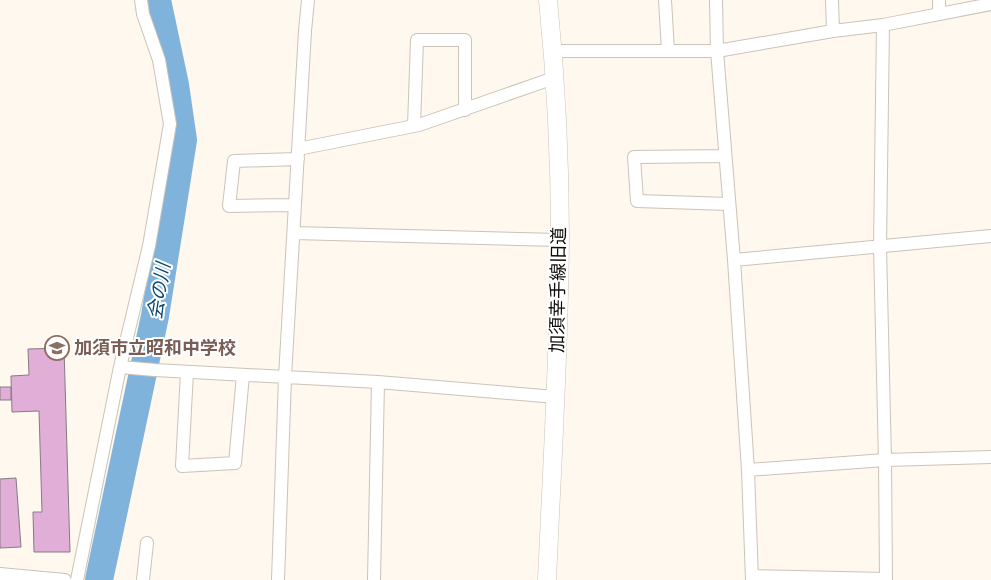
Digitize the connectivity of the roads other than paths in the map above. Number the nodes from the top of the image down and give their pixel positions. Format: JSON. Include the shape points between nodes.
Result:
{"nodes":[{"id":1,"x":141,"y":0,"type":"edge"},
{"id":2,"x":308,"y":0,"type":"edge"},
{"id":3,"x":548,"y":0,"type":"edge"},
{"id":4,"x":665,"y":0,"type":"edge"},
{"id":5,"x":716,"y":0,"type":"edge"},
{"id":6,"x":832,"y":0,"type":"edge"},
{"id":7,"x":939,"y":0,"type":"edge"},
{"id":8,"x":991,"y":4,"type":"edge"},
{"id":9,"x":939,"y":13,"type":"junction"},
{"id":10,"x":883,"y":25,"type":"junction"},
{"id":11,"x":833,"y":31,"type":"junction"},
{"id":12,"x":553,"y":51,"type":"junction"},
{"id":13,"x":668,"y":51,"type":"junction"},
{"id":14,"x":717,"y":51,"type":"junction"},
{"id":15,"x":554,"y":78,"type":"junction"},
{"id":16,"x":465,"y":110,"type":"junction"},
{"id":17,"x":414,"y":126,"type":"junction"},
{"id":18,"x":298,"y":154,"type":"junction"},
{"id":19,"x":726,"y":156,"type":"junction"},
{"id":20,"x":730,"y":204,"type":"junction"},
{"id":21,"x":295,"y":205,"type":"junction"},
{"id":22,"x":294,"y":233,"type":"junction"},
{"id":23,"x":991,"y":236,"type":"edge"},
{"id":24,"x":560,"y":240,"type":"junction"},
{"id":25,"x":880,"y":247,"type":"junction"},
{"id":26,"x":734,"y":260,"type":"junction"},
{"id":27,"x":120,"y":367,"type":"junction"},
{"id":28,"x":187,"y":372,"type":"junction"},
{"id":29,"x":243,"y":375,"type":"junction"},
{"id":30,"x":286,"y":377,"type":"junction"},
{"id":31,"x":378,"y":382,"type":"junction"},
{"id":32,"x":556,"y":396,"type":"junction"},
{"id":33,"x":991,"y":457,"type":"edge"},
{"id":34,"x":885,"y":460,"type":"junction"},
{"id":35,"x":748,"y":470,"type":"junction"},
{"id":36,"x":147,"y":543,"type":"dead end"},
{"id":37,"x":0,"y":574,"type":"edge"},
{"id":38,"x":752,"y":578,"type":"edge"},
{"id":39,"x":65,"y":580,"type":"edge"},
{"id":40,"x":77,"y":580,"type":"edge"},
{"id":41,"x":143,"y":580,"type":"edge"},
{"id":42,"x":278,"y":580,"type":"edge"},
{"id":43,"x":374,"y":580,"type":"edge"},
{"id":44,"x":546,"y":580,"type":"edge"},
{"id":45,"x":886,"y":580,"type":"edge"}],
"edges":[{"from":1,"to":27,"type":"street","via":[[159,60],[170,124],[149,246]]},
{"from":2,"to":18,"type":"street"},
{"from":3,"to":12,"type":"street","name":"加須幸手線旧道"},
{"from":4,"to":13,"type":"street"},
{"from":5,"to":14,"type":"street"},
{"from":6,"to":11,"type":"street"},
{"from":7,"to":9,"type":"street"},
{"from":8,"to":9,"type":"street"},
{"from":9,"to":10,"type":"street"},
{"from":10,"to":11,"type":"street"},
{"from":10,"to":25,"type":"street"},
{"from":11,"to":14,"type":"street"},
{"from":12,"to":13,"type":"street"},
{"from":12,"to":15,"type":"street","name":"加須幸手線旧道"},
{"from":13,"to":14,"type":"street"},
{"from":14,"to":19,"type":"street"},
{"from":15,"to":16,"type":"street"},
{"from":15,"to":24,"type":"street","name":"加須幸手線旧道"},
{"from":16,"to":17,"type":"street"},
{"from":16,"to":17,"type":"street","via":[[465,40],[417,40]]},
{"from":17,"to":18,"type":"street"},
{"from":18,"to":21,"type":"street"},
{"from":18,"to":21,"type":"street","via":[[234,161],[229,206]]},
{"from":19,"to":20,"type":"street"},
{"from":19,"to":20,"type":"street","via":[[634,156],[637,201]]},
{"from":20,"to":26,"type":"street"},
{"from":21,"to":22,"type":"street"},
{"from":22,"to":24,"type":"street"},
{"from":22,"to":30,"type":"street"},
{"from":23,"to":25,"type":"street"},
{"from":24,"to":32,"type":"street","name":"加須幸手線旧道"},
{"from":25,"to":26,"type":"street"},
{"from":25,"to":34,"type":"street"},
{"from":26,"to":35,"type":"street"},
{"from":27,"to":28,"type":"street"},
{"from":27,"to":40,"type":"street"},
{"from":28,"to":29,"type":"street"},
{"from":28,"to":29,"type":"street","via":[[182,466],[235,463]]},
{"from":29,"to":30,"type":"street"},
{"from":30,"to":31,"type":"street"},
{"from":30,"to":42,"type":"street"},
{"from":31,"to":32,"type":"street"},
{"from":31,"to":43,"type":"street"},
{"from":32,"to":44,"type":"street","name":"加須幸手線旧道"},
{"from":33,"to":34,"type":"street"},
{"from":34,"to":35,"type":"street"},
{"from":34,"to":45,"type":"street"},
{"from":35,"to":38,"type":"street"},
{"from":36,"to":41,"type":"street"},
{"from":37,"to":39,"type":"street"},
{"from":38,"to":45,"type":"street"}]}
